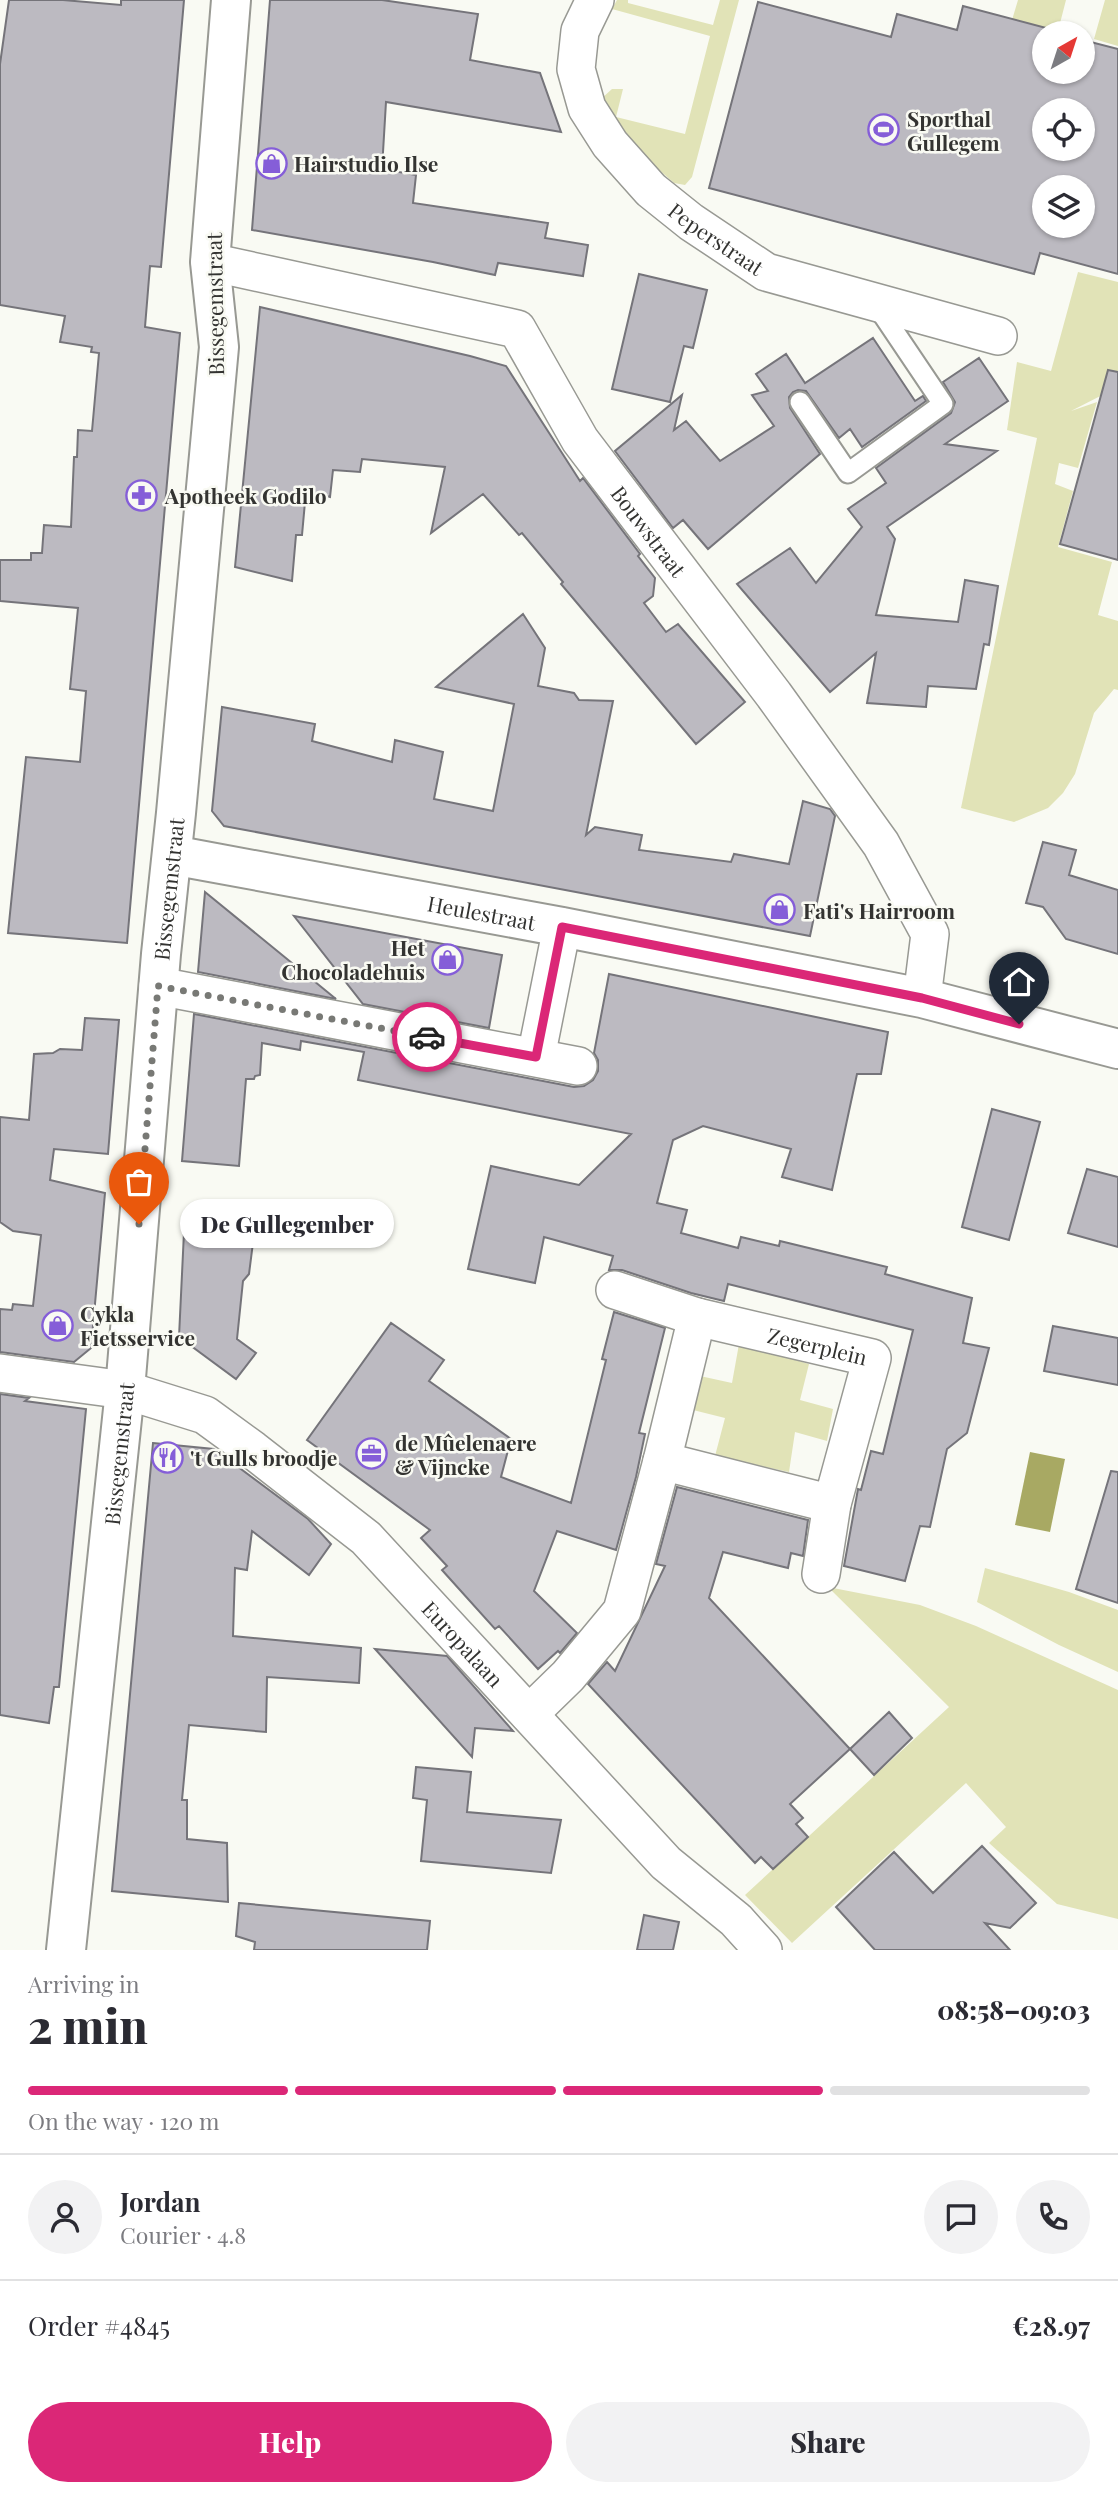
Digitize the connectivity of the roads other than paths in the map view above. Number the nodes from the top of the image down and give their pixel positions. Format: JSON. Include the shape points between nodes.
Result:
{"nodes":[{"id":1,"x":231,"y":0,"type":"edge"},
{"id":2,"x":595,"y":0,"type":"edge"},
{"id":3,"x":210,"y":262,"type":"junction"},
{"id":4,"x":874,"y":302,"type":"junction"},
{"id":5,"x":998,"y":336,"type":"dead end"},
{"id":6,"x":800,"y":402,"type":"dead end"},
{"id":7,"x":172,"y":855,"type":"junction"},
{"id":8,"x":562,"y":927,"type":"junction"},
{"id":9,"x":158,"y":986,"type":"junction"},
{"id":10,"x":922,"y":998,"type":"junction"},
{"id":11,"x":1118,"y":1049,"type":"edge"},
{"id":12,"x":536,"y":1057,"type":"junction"},
{"id":13,"x":578,"y":1066,"type":"dead end"},
{"id":14,"x":615,"y":1290,"type":"dead end"},
{"id":15,"x":697,"y":1317,"type":"junction"},
{"id":16,"x":0,"y":1373,"type":"edge"},
{"id":17,"x":125,"y":1390,"type":"junction"},
{"id":18,"x":662,"y":1461,"type":"junction"},
{"id":19,"x":832,"y":1504,"type":"junction"},
{"id":20,"x":821,"y":1574,"type":"dead end"},
{"id":21,"x":529,"y":1714,"type":"junction"},
{"id":22,"x":69,"y":1948,"type":"edge"},
{"id":23,"x":763,"y":1950,"type":"edge"}],
"edges":[{"from":1,"to":3,"type":"street","name":"Bissegemstraat"},
{"from":2,"to":4,"type":"street","name":"Peperstraat","via":[[580,31],[576,69],[587,108],[610,144],[651,190],[766,272]]},
{"from":3,"to":7,"type":"street","name":"Bissegemstraat","via":[[219,347]]},
{"from":3,"to":10,"type":"street","name":"Bouwstraat","via":[[517,329],[580,440],[881,844],[930,934]]},
{"from":4,"to":5,"type":"street","name":"Peperstraat"},
{"from":4,"to":6,"type":"lane","via":[[943,404],[848,472]]},
{"from":7,"to":8,"type":"street","name":"Heulestraat"},
{"from":7,"to":9,"type":"street","name":"Bissegemstraat"},
{"from":8,"to":10,"type":"street","name":"Heulestraat"},
{"from":8,"to":12,"type":"street"},
{"from":9,"to":12,"type":"street"},
{"from":9,"to":17,"type":"street","name":"Bissegemstraat"},
{"from":10,"to":11,"type":"street","name":"Heulestraat"},
{"from":12,"to":13,"type":"street"},
{"from":14,"to":15,"type":"street","name":"Zegerplein"},
{"from":15,"to":18,"type":"street"},
{"from":15,"to":19,"type":"street","name":"Zegerplein","via":[[872,1358]]},
{"from":16,"to":17,"type":"street","name":"Europalaan"},
{"from":17,"to":21,"type":"street","name":"Europalaan","via":[[205,1415],[366,1538]]},
{"from":17,"to":22,"type":"street","name":"Bissegemstraat"},
{"from":18,"to":19,"type":"street"},
{"from":18,"to":21,"type":"street","via":[[622,1611]]},
{"from":19,"to":20,"type":"street","name":"Zegerplein"},
{"from":21,"to":23,"type":"street","name":"Europalaan","via":[[666,1863],[736,1920]]}]}
